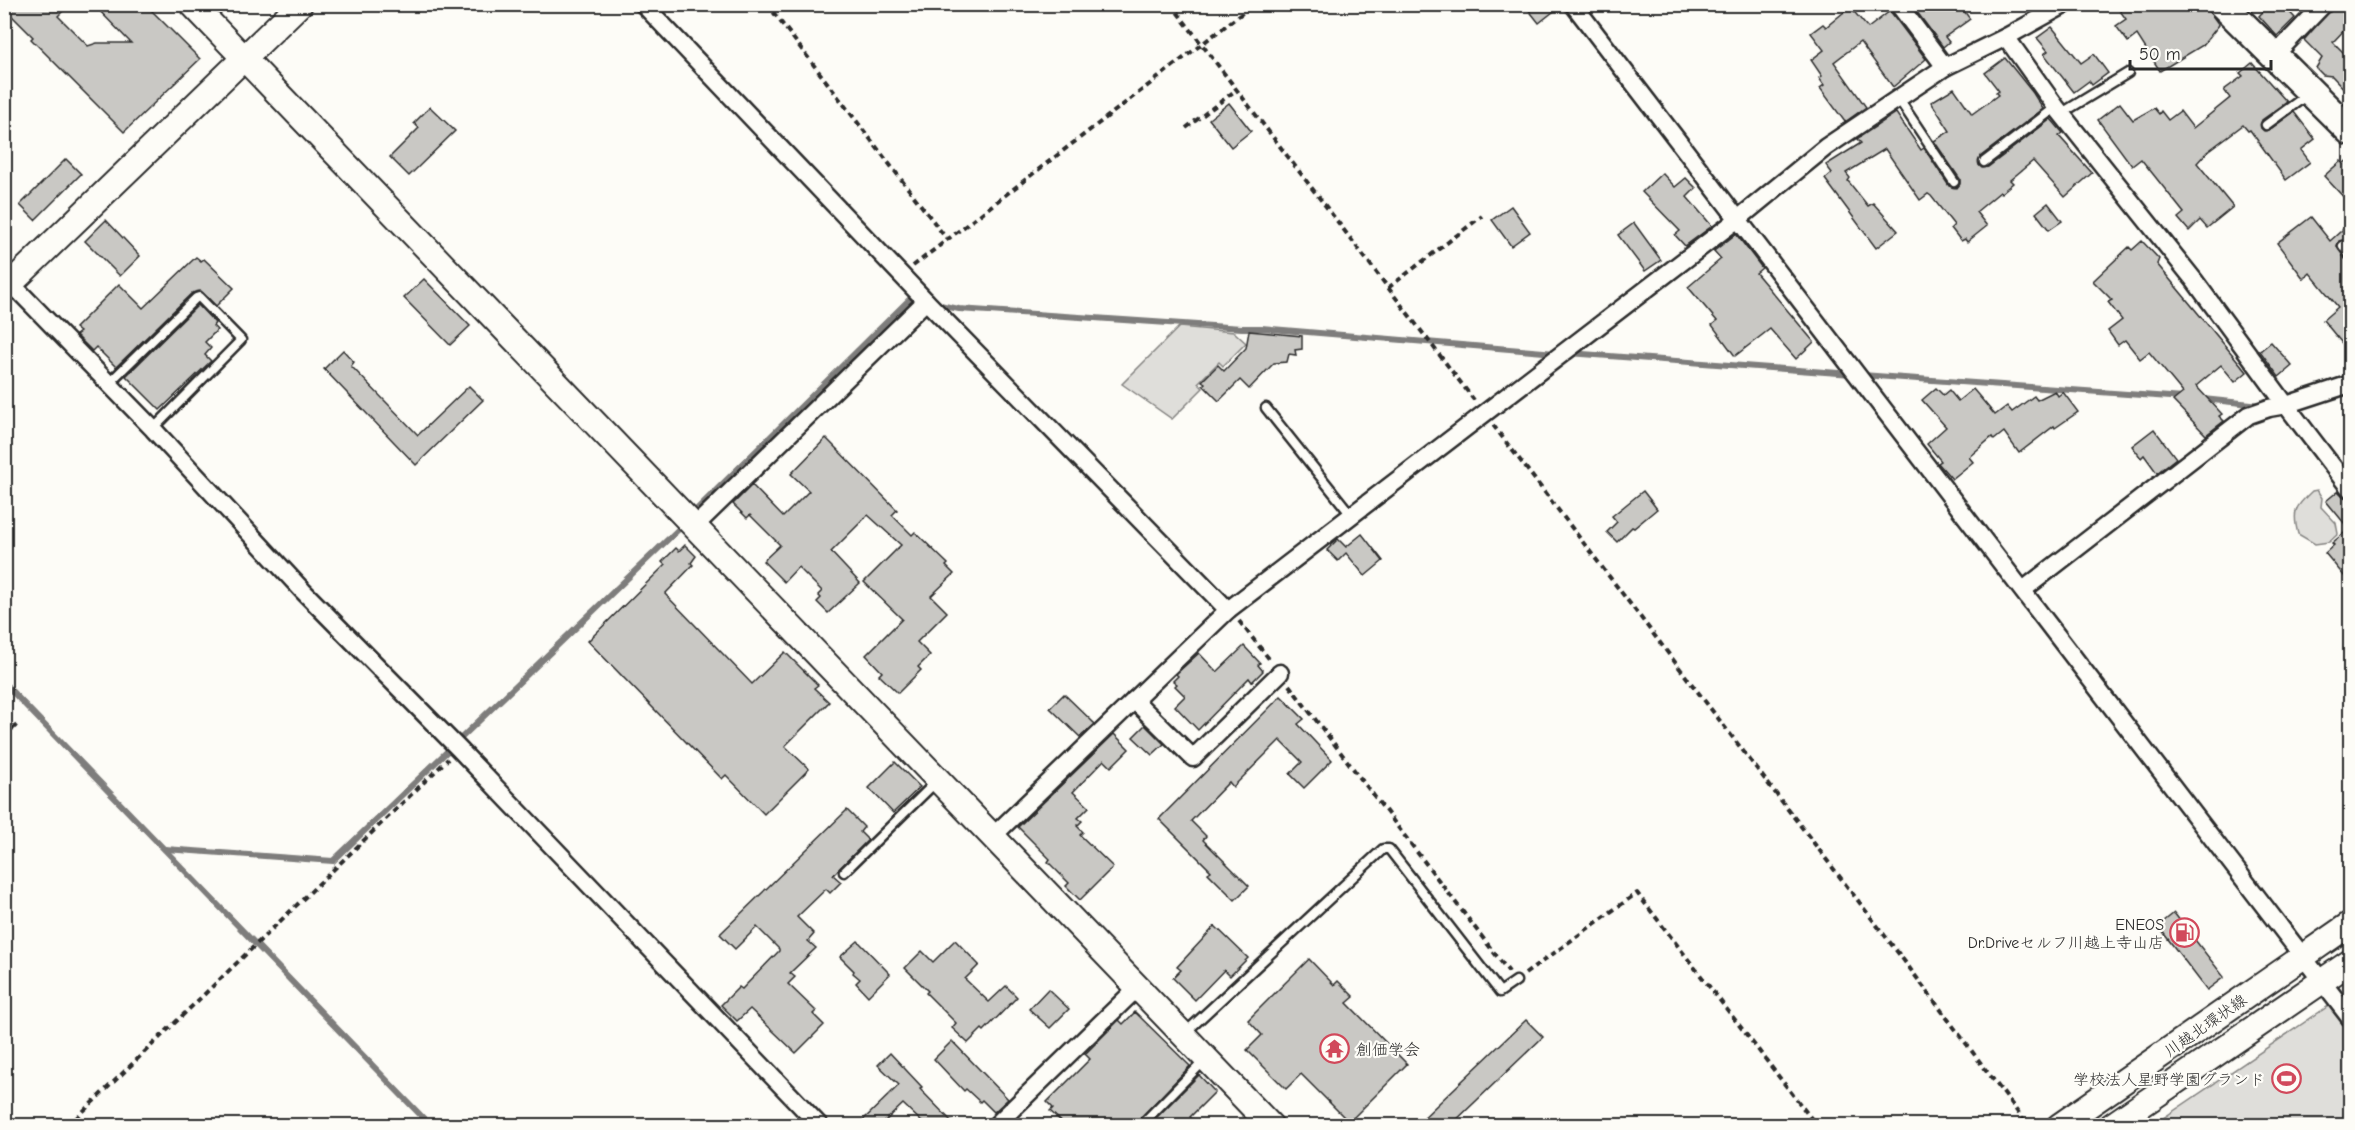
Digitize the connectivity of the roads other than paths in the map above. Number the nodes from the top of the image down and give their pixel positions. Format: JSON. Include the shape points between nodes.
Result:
{"nodes":[{"id":1,"x":192,"y":4,"type":"edge"},
{"id":2,"x":300,"y":4,"type":"edge"},
{"id":3,"x":643,"y":4,"type":"edge"},
{"id":4,"x":1573,"y":4,"type":"edge"},
{"id":5,"x":1898,"y":4,"type":"edge"},
{"id":6,"x":2066,"y":4,"type":"edge"},
{"id":7,"x":2222,"y":4,"type":"edge"},
{"id":8,"x":2324,"y":4,"type":"edge"},
{"id":9,"x":2006,"y":37,"type":"junction"},
{"id":10,"x":2274,"y":56,"type":"junction"},
{"id":11,"x":244,"y":58,"type":"junction"},
{"id":12,"x":1945,"y":67,"type":"junction"},
{"id":13,"x":2128,"y":73,"type":"dead end"},
{"id":14,"x":2311,"y":92,"type":"junction"},
{"id":15,"x":1898,"y":98,"type":"junction"},
{"id":16,"x":2059,"y":110,"type":"junction"},
{"id":17,"x":2266,"y":125,"type":"dead end"},
{"id":18,"x":2350,"y":131,"type":"edge"},
{"id":19,"x":1984,"y":162,"type":"dead end"},
{"id":20,"x":1954,"y":182,"type":"dead end"},
{"id":21,"x":1738,"y":219,"type":"junction"},
{"id":22,"x":2343,"y":246,"type":"dead end"},
{"id":23,"x":2350,"y":255,"type":"edge"},
{"id":24,"x":7,"y":283,"type":"edge"},
{"id":25,"x":926,"y":301,"type":"junction"},
{"id":26,"x":109,"y":383,"type":"junction"},
{"id":27,"x":2350,"y":384,"type":"edge"},
{"id":28,"x":2286,"y":405,"type":"junction"},
{"id":29,"x":1266,"y":408,"type":"dead end"},
{"id":30,"x":153,"y":429,"type":"junction"},
{"id":31,"x":2350,"y":489,"type":"edge"},
{"id":32,"x":1352,"y":516,"type":"junction"},
{"id":33,"x":688,"y":520,"type":"junction"},
{"id":34,"x":2023,"y":590,"type":"junction"},
{"id":35,"x":1228,"y":610,"type":"junction"},
{"id":36,"x":1280,"y":673,"type":"road end"},
{"id":37,"x":1134,"y":700,"type":"junction"},
{"id":38,"x":938,"y":780,"type":"junction"},
{"id":39,"x":992,"y":837,"type":"junction"},
{"id":40,"x":844,"y":872,"type":"dead end"},
{"id":41,"x":2350,"y":924,"type":"edge"},
{"id":42,"x":2304,"y":957,"type":"junction"},
{"id":43,"x":2350,"y":962,"type":"edge"},
{"id":44,"x":1516,"y":981,"type":"road end"},
{"id":45,"x":2323,"y":981,"type":"junction"},
{"id":46,"x":1137,"y":988,"type":"junction"},
{"id":47,"x":2350,"y":1018,"type":"edge"},
{"id":48,"x":1183,"y":1035,"type":"junction"},
{"id":49,"x":1206,"y":1059,"type":"junction"},
{"id":50,"x":820,"y":1125,"type":"edge"},
{"id":51,"x":995,"y":1125,"type":"edge"},
{"id":52,"x":1140,"y":1125,"type":"edge"},
{"id":53,"x":1271,"y":1125,"type":"edge"},
{"id":54,"x":2059,"y":1125,"type":"edge"},
{"id":55,"x":2111,"y":1125,"type":"edge"}],
"edges":[{"from":1,"to":11,"type":"street"},
{"from":2,"to":11,"type":"street"},
{"from":3,"to":25,"type":"street"},
{"from":4,"to":21,"type":"street"},
{"from":5,"to":12,"type":"street"},
{"from":6,"to":9,"type":"street"},
{"from":7,"to":10,"type":"main road"},
{"from":8,"to":10,"type":"street"},
{"from":9,"to":12,"type":"street"},
{"from":9,"to":16,"type":"street"},
{"from":10,"to":14,"type":"main road"},
{"from":11,"to":24,"type":"street"},
{"from":11,"to":33,"type":"street"},
{"from":12,"to":15,"type":"street"},
{"from":13,"to":16,"type":"lane"},
{"from":14,"to":17,"type":"lane"},
{"from":14,"to":18,"type":"main road"},
{"from":15,"to":20,"type":"lane"},
{"from":15,"to":21,"type":"street","via":[[1826,147]]},
{"from":16,"to":19,"type":"lane"},
{"from":16,"to":28,"type":"street","via":[[2194,280]]},
{"from":21,"to":32,"type":"street"},
{"from":21,"to":34,"type":"street"},
{"from":22,"to":23,"type":"lane"},
{"from":24,"to":26,"type":"street"},
{"from":25,"to":33,"type":"street"},
{"from":25,"to":35,"type":"street"},
{"from":26,"to":30,"type":"street"},
{"from":26,"to":30,"type":"lane","via":[[199,297],[241,340]]},
{"from":27,"to":28,"type":"street"},
{"from":28,"to":31,"type":"street"},
{"from":28,"to":34,"type":"street","via":[[2249,415]]},
{"from":29,"to":32,"type":"lane"},
{"from":30,"to":50,"type":"street","via":[[303,591]]},
{"from":32,"to":35,"type":"street"},
{"from":33,"to":38,"type":"street"},
{"from":34,"to":42,"type":"street"},
{"from":35,"to":37,"type":"street"},
{"from":36,"to":37,"type":"street","via":[[1193,758]]},
{"from":37,"to":39,"type":"street"},
{"from":38,"to":39,"type":"street"},
{"from":38,"to":40,"type":"lane"},
{"from":39,"to":46,"type":"street"},
{"from":41,"to":42,"type":"street","name":"川越北環状線"},
{"from":42,"to":45,"type":"street"},
{"from":42,"to":54,"type":"street","name":"川越北環状線"},
{"from":43,"to":45,"type":"street","name":"川越北環状線"},
{"from":44,"to":48,"type":"lane","via":[[1500,992],[1389,849],[1383,849]]},
{"from":45,"to":47,"type":"street"},
{"from":45,"to":55,"type":"street","name":"川越北環状線"},
{"from":46,"to":48,"type":"street"},
{"from":46,"to":51,"type":"street"},
{"from":48,"to":49,"type":"street"},
{"from":49,"to":52,"type":"lane"},
{"from":49,"to":53,"type":"street"}]}
